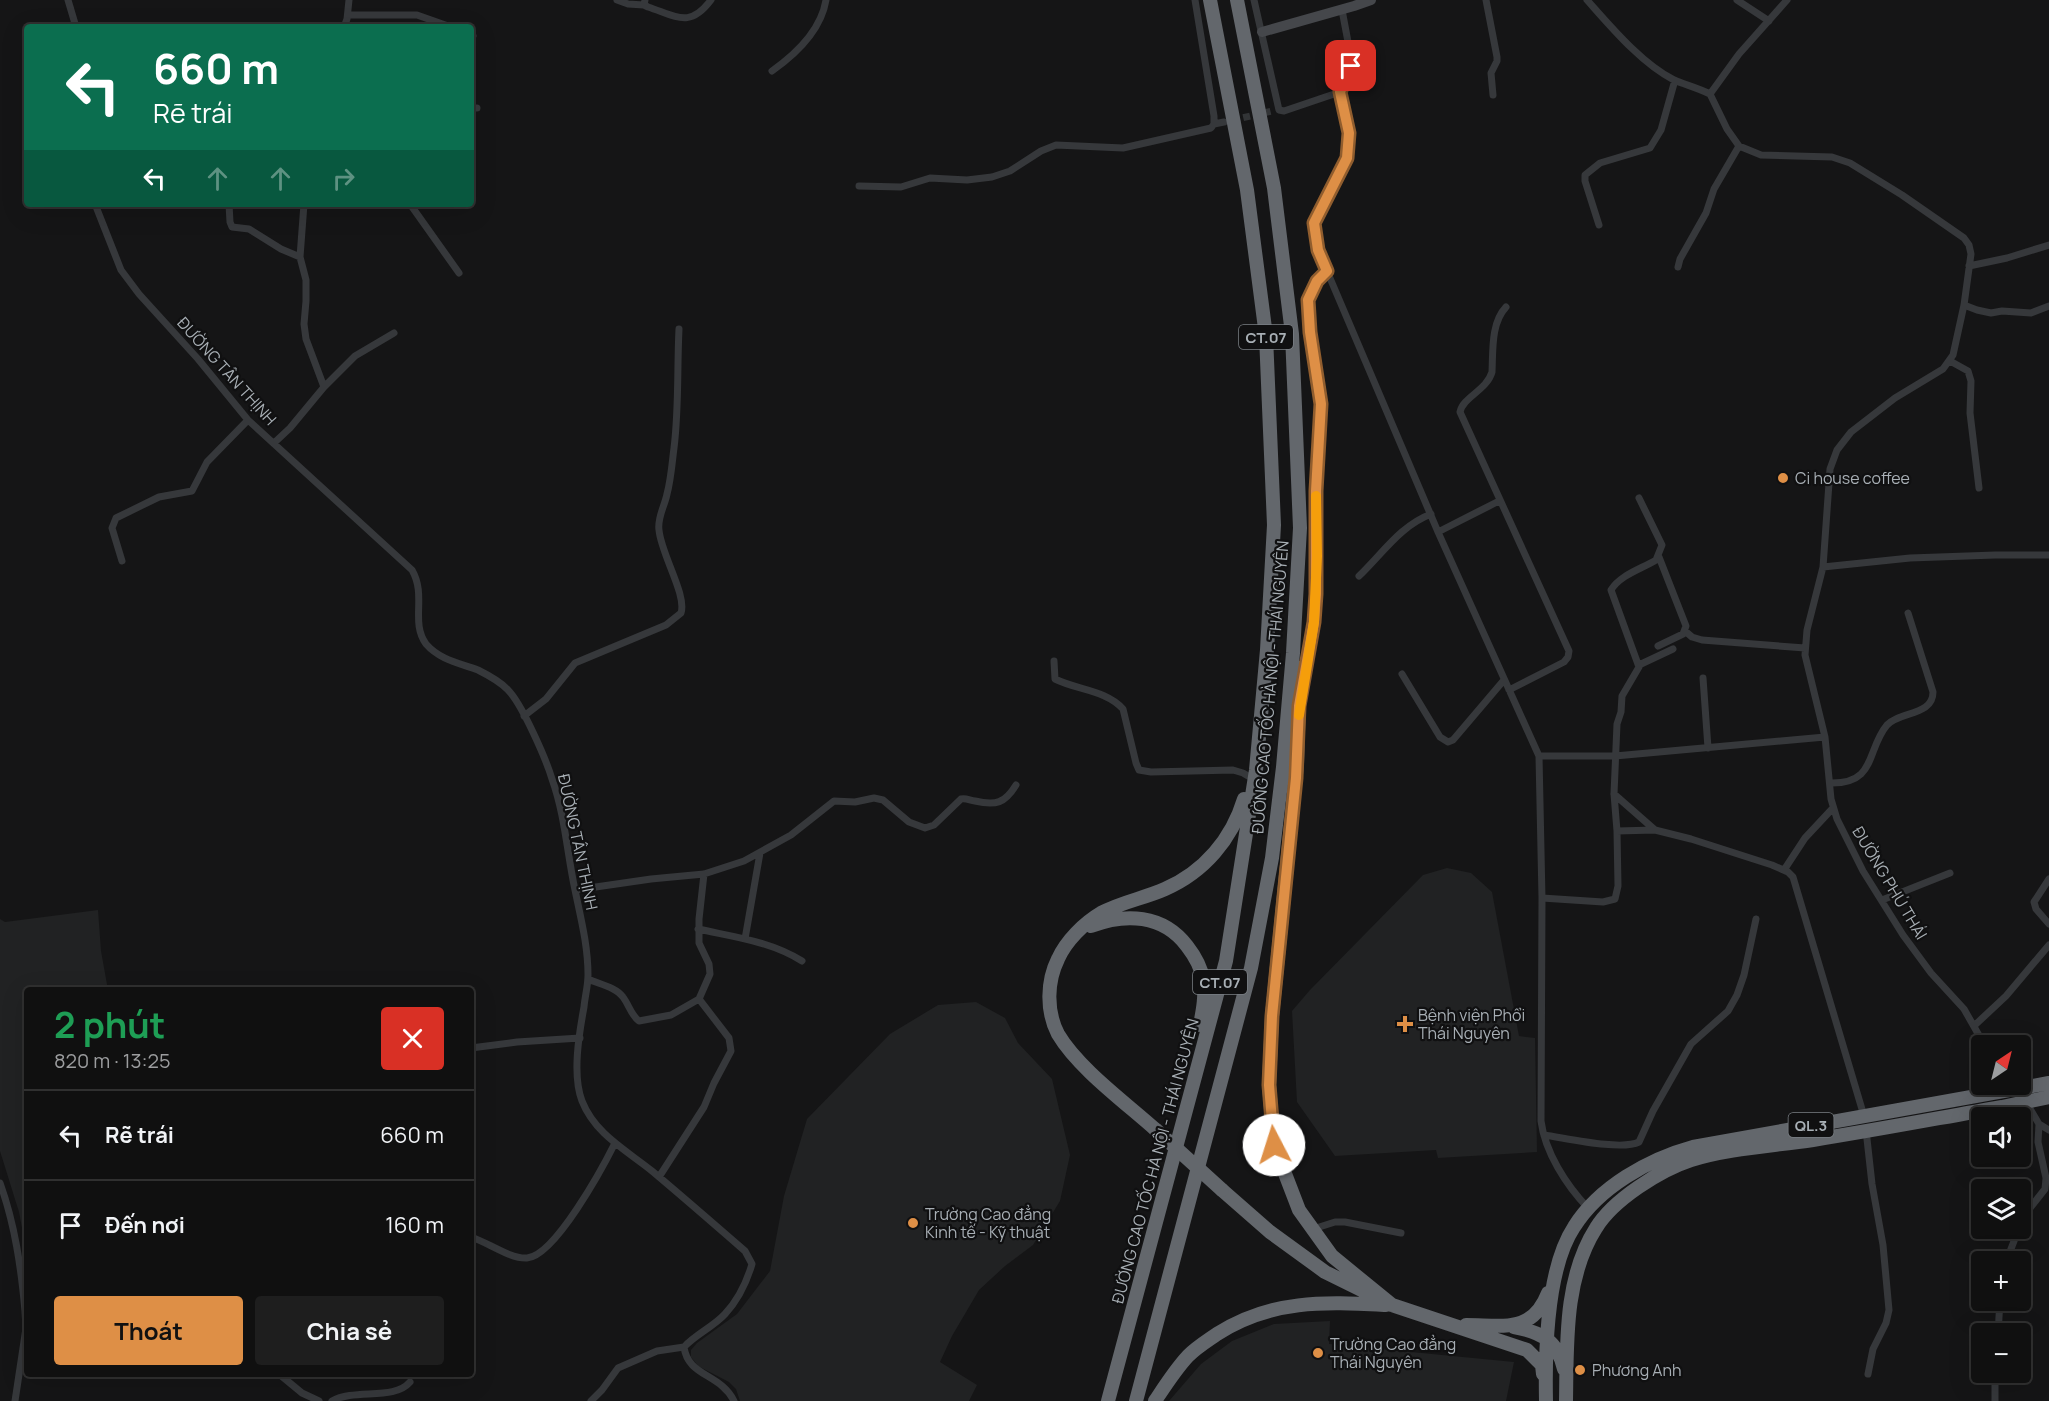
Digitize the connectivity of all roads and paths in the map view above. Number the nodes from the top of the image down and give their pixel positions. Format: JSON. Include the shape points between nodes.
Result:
{"nodes":[{"id":1,"x":68,"y":0,"type":"edge"},
{"id":2,"x":349,"y":0,"type":"edge"},
{"id":3,"x":617,"y":0,"type":"edge"},
{"id":4,"x":711,"y":0,"type":"edge"},
{"id":5,"x":826,"y":0,"type":"edge"},
{"id":6,"x":1195,"y":0,"type":"edge"},
{"id":7,"x":1210,"y":0,"type":"edge"},
{"id":8,"x":1237,"y":0,"type":"edge"},
{"id":9,"x":1254,"y":0,"type":"edge"},
{"id":10,"x":1371,"y":0,"type":"edge"},
{"id":11,"x":1486,"y":0,"type":"edge"},
{"id":12,"x":1587,"y":0,"type":"edge"},
{"id":13,"x":1737,"y":0,"type":"edge"},
{"id":14,"x":1787,"y":0,"type":"edge"},
{"id":15,"x":644,"y":2,"type":"edge"},
{"id":16,"x":1342,"y":10,"type":"junction"},
{"id":17,"x":348,"y":15,"type":"junction"},
{"id":18,"x":1769,"y":21,"type":"junction"},
{"id":19,"x":75,"y":24,"type":"edge"},
{"id":20,"x":345,"y":24,"type":"edge"},
{"id":21,"x":442,"y":24,"type":"edge"},
{"id":22,"x":1262,"y":32,"type":"junction"},
{"id":23,"x":772,"y":71,"type":"dead end"},
{"id":24,"x":1675,"y":80,"type":"junction"},
{"id":25,"x":1340,"y":92,"type":"junction"},
{"id":26,"x":1710,"y":94,"type":"junction"},
{"id":27,"x":1493,"y":95,"type":"dead end"},
{"id":28,"x":1224,"y":122,"type":"tunnel mouth"},
{"id":29,"x":1214,"y":124,"type":"junction"},
{"id":30,"x":1739,"y":146,"type":"junction"},
{"id":31,"x":860,"y":186,"type":"dead end"},
{"id":32,"x":96,"y":207,"type":"edge"},
{"id":33,"x":229,"y":207,"type":"edge"},
{"id":34,"x":304,"y":207,"type":"edge"},
{"id":35,"x":412,"y":207,"type":"edge"},
{"id":36,"x":1599,"y":225,"type":"dead end"},
{"id":37,"x":2049,"y":245,"type":"edge"},
{"id":38,"x":300,"y":257,"type":"junction"},
{"id":39,"x":1970,"y":266,"type":"junction"},
{"id":40,"x":1678,"y":267,"type":"dead end"},
{"id":41,"x":1327,"y":271,"type":"junction"},
{"id":42,"x":459,"y":273,"type":"dead end"},
{"id":43,"x":1965,"y":305,"type":"junction"},
{"id":44,"x":2049,"y":306,"type":"edge"},
{"id":45,"x":1506,"y":307,"type":"dead end"},
{"id":46,"x":679,"y":328,"type":"dead end"},
{"id":47,"x":394,"y":333,"type":"dead end"},
{"id":48,"x":1950,"y":360,"type":"junction"},
{"id":49,"x":324,"y":387,"type":"junction"},
{"id":50,"x":248,"y":420,"type":"junction"},
{"id":51,"x":274,"y":443,"type":"junction"},
{"id":52,"x":1979,"y":488,"type":"dead end"},
{"id":53,"x":1639,"y":498,"type":"dead end"},
{"id":54,"x":1499,"y":501,"type":"junction"},
{"id":55,"x":1431,"y":514,"type":"junction"},
{"id":56,"x":1300,"y":528,"type":"junction"},
{"id":57,"x":1438,"y":532,"type":"junction"},
{"id":58,"x":2049,"y":555,"type":"edge"},
{"id":59,"x":1659,"y":557,"type":"junction"},
{"id":60,"x":123,"y":561,"type":"dead end"},
{"id":61,"x":1823,"y":567,"type":"junction"},
{"id":62,"x":1359,"y":576,"type":"dead end"},
{"id":63,"x":1908,"y":613,"type":"dead end"},
{"id":64,"x":1685,"y":631,"type":"junction"},
{"id":65,"x":1658,"y":646,"type":"dead end"},
{"id":66,"x":1805,"y":648,"type":"junction"},
{"id":67,"x":1673,"y":649,"type":"dead end"},
{"id":68,"x":1267,"y":650,"type":"junction"},
{"id":69,"x":1054,"y":662,"type":"dead end"},
{"id":70,"x":1639,"y":665,"type":"junction"},
{"id":71,"x":1402,"y":674,"type":"dead end"},
{"id":72,"x":1704,"y":678,"type":"dead end"},
{"id":73,"x":1504,"y":680,"type":"junction"},
{"id":74,"x":1509,"y":690,"type":"junction"},
{"id":75,"x":1299,"y":706,"type":"junction"},
{"id":76,"x":524,"y":716,"type":"junction"},
{"id":77,"x":1825,"y":738,"type":"junction"},
{"id":78,"x":1708,"y":748,"type":"junction"},
{"id":79,"x":1539,"y":756,"type":"junction"},
{"id":80,"x":1615,"y":756,"type":"junction"},
{"id":81,"x":1248,"y":776,"type":"junction"},
{"id":82,"x":1830,"y":783,"type":"junction"},
{"id":83,"x":1016,"y":785,"type":"dead end"},
{"id":84,"x":1614,"y":794,"type":"junction"},
{"id":85,"x":1833,"y":808,"type":"junction"},
{"id":86,"x":1655,"y":830,"type":"junction"},
{"id":87,"x":1617,"y":831,"type":"junction"},
{"id":88,"x":760,"y":854,"type":"junction"},
{"id":89,"x":1784,"y":870,"type":"junction"},
{"id":90,"x":1950,"y":873,"type":"dead end"},
{"id":91,"x":704,"y":874,"type":"junction"},
{"id":92,"x":2049,"y":879,"type":"edge"},
{"id":93,"x":575,"y":890,"type":"junction"},
{"id":94,"x":1542,"y":898,"type":"junction"},
{"id":95,"x":1882,"y":900,"type":"junction"},
{"id":96,"x":1756,"y":919,"type":"dead end"},
{"id":97,"x":2049,"y":924,"type":"edge"},
{"id":98,"x":698,"y":929,"type":"junction"},
{"id":99,"x":1077,"y":932,"type":"junction"},
{"id":100,"x":744,"y":939,"type":"junction"},
{"id":101,"x":2049,"y":945,"type":"edge"},
{"id":102,"x":802,"y":961,"type":"dead end"},
{"id":103,"x":588,"y":979,"type":"junction"},
{"id":104,"x":699,"y":999,"type":"junction"},
{"id":105,"x":1975,"y":1025,"type":"junction"},
{"id":106,"x":1980,"y":1035,"type":"edge"},
{"id":107,"x":580,"y":1038,"type":"junction"},
{"id":108,"x":474,"y":1048,"type":"edge"},
{"id":109,"x":2049,"y":1083,"type":"edge"},
{"id":110,"x":2031,"y":1085,"type":"edge"},
{"id":111,"x":1971,"y":1095,"type":"edge"},
{"id":112,"x":2008,"y":1095,"type":"edge"},
{"id":113,"x":2049,"y":1097,"type":"edge"},
{"id":114,"x":2026,"y":1102,"type":"junction"},
{"id":115,"x":2012,"y":1105,"type":"junction"},
{"id":116,"x":1864,"y":1116,"type":"junction"},
{"id":117,"x":2039,"y":1124,"type":"junction"},
{"id":118,"x":1866,"y":1130,"type":"junction"},
{"id":119,"x":2049,"y":1130,"type":"edge"},
{"id":120,"x":1544,"y":1135,"type":"junction"},
{"id":121,"x":615,"y":1143,"type":"junction"},
{"id":122,"x":659,"y":1178,"type":"junction"},
{"id":123,"x":0,"y":1183,"type":"edge"},
{"id":124,"x":2031,"y":1207,"type":"edge"},
{"id":125,"x":1588,"y":1208,"type":"junction"},
{"id":126,"x":1603,"y":1218,"type":"junction"},
{"id":127,"x":1313,"y":1229,"type":"junction"},
{"id":128,"x":1401,"y":1233,"type":"dead end"},
{"id":129,"x":474,"y":1238,"type":"edge"},
{"id":130,"x":1557,"y":1272,"type":"junction"},
{"id":131,"x":1573,"y":1294,"type":"junction"},
{"id":132,"x":24,"y":1295,"type":"edge"},
{"id":133,"x":1392,"y":1305,"type":"junction"},
{"id":134,"x":1134,"y":1306,"type":"junction"},
{"id":135,"x":1456,"y":1325,"type":"junction"},
{"id":136,"x":1506,"y":1325,"type":"junction"},
{"id":137,"x":1547,"y":1338,"type":"junction"},
{"id":138,"x":24,"y":1341,"type":"edge"},
{"id":139,"x":1504,"y":1343,"type":"junction"},
{"id":140,"x":684,"y":1347,"type":"junction"},
{"id":141,"x":1868,"y":1374,"type":"dead end"},
{"id":142,"x":282,"y":1377,"type":"edge"},
{"id":143,"x":410,"y":1382,"type":"dead end"},
{"id":144,"x":1995,"y":1383,"type":"edge"},
{"id":145,"x":1546,"y":1385,"type":"junction"},
{"id":146,"x":1566,"y":1394,"type":"edge"},
{"id":147,"x":15,"y":1401,"type":"edge"},
{"id":148,"x":319,"y":1401,"type":"edge"},
{"id":149,"x":332,"y":1401,"type":"edge"},
{"id":150,"x":591,"y":1401,"type":"edge"},
{"id":151,"x":734,"y":1401,"type":"edge"},
{"id":152,"x":1108,"y":1401,"type":"edge"},
{"id":153,"x":1136,"y":1401,"type":"edge"},
{"id":154,"x":1155,"y":1401,"type":"edge"},
{"id":155,"x":1546,"y":1401,"type":"edge"},
{"id":156,"x":1995,"y":1401,"type":"edge"}],
"edges":[{"from":1,"to":19,"type":"street"},
{"from":2,"to":17,"type":"street"},
{"from":3,"to":15,"type":"street","via":[[628,4]]},
{"from":4,"to":15,"type":"street","via":[[704,10],[688,19]]},
{"from":5,"to":23,"type":"street","via":[[816,28],[803,45]]},
{"from":6,"to":29,"type":"street"},
{"from":7,"to":68,"type":"highway","name":"ĐƯỜNG CAO TỐC HÀ NỘI - THÁI NGUYÊN","number":"CT.07","via":[[1247,190],[1266,336],[1274,525]]},
{"from":8,"to":56,"type":"highway","name":"ĐƯỜNG CAO TỐC HÀ NỘI - THÁI NGUYÊN","number":"CT.07","via":[[1274,188],[1292,334]]},
{"from":9,"to":22,"type":"street"},
{"from":10,"to":16,"type":"street"},
{"from":11,"to":27,"type":"street","via":[[1497,57],[1491,73]]},
{"from":12,"to":24,"type":"street","via":[[1642,56]]},
{"from":13,"to":18,"type":"street"},
{"from":14,"to":18,"type":"street"},
{"from":16,"to":22,"type":"street"},
{"from":16,"to":25,"type":"street","via":[[1352,63]]},
{"from":17,"to":20,"type":"street"},
{"from":17,"to":21,"type":"street","via":[[417,15]]},
{"from":18,"to":26,"type":"street"},
{"from":22,"to":25,"type":"street","via":[[1275,110],[1284,111]]},
{"from":24,"to":26,"type":"street"},
{"from":24,"to":36,"type":"street","via":[[1660,130],[1650,148],[1599,163],[1585,175]]},
{"from":25,"to":41,"type":"street","via":[[1349,133],[1347,158],[1314,223],[1318,250]]},
{"from":26,"to":30,"type":"street"},
{"from":28,"to":29,"type":"street"},
{"from":29,"to":31,"type":"street","via":[[1208,130],[1123,148],[1056,145],[1011,171],[992,177],[930,178],[901,188]]},
{"from":30,"to":39,"type":"street","via":[[1761,155],[1832,157],[1850,163],[1964,238],[1970,245]]},
{"from":30,"to":40,"type":"street"},
{"from":32,"to":50,"type":"street","name":"ĐƯỜNG TÂN THỊNH","via":[[121,270]]},
{"from":33,"to":38,"type":"street","via":[[232,227],[249,229]]},
{"from":34,"to":38,"type":"street"},
{"from":35,"to":42,"type":"street"},
{"from":37,"to":39,"type":"street"},
{"from":38,"to":49,"type":"street","via":[[306,280],[306,339]]},
{"from":39,"to":43,"type":"street"},
{"from":41,"to":55,"type":"street"},
{"from":41,"to":75,"type":"street","via":[[1308,300],[1321,416],[1314,622]]},
{"from":43,"to":44,"type":"street","via":[[1991,313],[2031,312]]},
{"from":43,"to":48,"type":"street"},
{"from":45,"to":54,"type":"street","via":[[1495,326],[1490,379],[1460,410]]},
{"from":46,"to":76,"type":"street","via":[[675,440],[658,528],[683,600],[681,613],[666,625],[575,663],[546,699]]},
{"from":47,"to":49,"type":"street","via":[[355,356]]},
{"from":48,"to":52,"type":"street","via":[[1968,371],[1971,381],[1970,413]]},
{"from":48,"to":61,"type":"street","name":"ĐƯỜNG PHÚ THÁI","via":[[1943,369],[1867,419],[1837,450],[1828,483]]},
{"from":49,"to":51,"type":"street"},
{"from":50,"to":51,"type":"street","name":"ĐƯỜNG TÂN THỊNH"},
{"from":50,"to":60,"type":"street","via":[[207,462],[192,491],[159,497],[116,518],[112,528]]},
{"from":51,"to":76,"type":"street","name":"ĐƯỜNG TÂN THỊNH","via":[[412,570],[418,581],[419,627],[428,645],[447,660],[495,679],[508,689]]},
{"from":53,"to":59,"type":"street","via":[[1662,543]]},
{"from":54,"to":57,"type":"street"},
{"from":54,"to":74,"type":"street","via":[[1569,651],[1564,662]]},
{"from":55,"to":57,"type":"street"},
{"from":55,"to":62,"type":"street","via":[[1402,531]]},
{"from":56,"to":75,"type":"highway"},
{"from":56,"to":153,"type":"highway","name":"ĐƯỜNG CAO TỐC HÀ NỘI - THÁI NGUYÊN","number":"CT.07","via":[[1293,653],[1272,858],[1251,968]]},
{"from":57,"to":73,"type":"street"},
{"from":58,"to":61,"type":"street","via":[[1910,558]]},
{"from":59,"to":64,"type":"street","via":[[1686,621]]},
{"from":59,"to":70,"type":"street","via":[[1624,577],[1611,591]]},
{"from":61,"to":66,"type":"street","name":"ĐƯỜNG PHÚ THÁI"},
{"from":63,"to":82,"type":"street","via":[[1933,698],[1926,708],[1887,725],[1867,768],[1857,777]]},
{"from":64,"to":65,"type":"street"},
{"from":64,"to":66,"type":"street","via":[[1702,640]]},
{"from":66,"to":77,"type":"street","name":"ĐƯỜNG PHÚ THÁI"},
{"from":67,"to":70,"type":"street"},
{"from":68,"to":81,"type":"highway","via":[[1256,696]]},
{"from":68,"to":134,"type":"highway","name":"ĐƯỜNG CAO TỐC HÀ NỘI - THÁI NGUYÊN","number":"CT.07","via":[[1256,770],[1226,961]]},
{"from":69,"to":81,"type":"street","via":[[1055,679],[1107,697],[1123,709],[1140,770],[1233,770]]},
{"from":70,"to":80,"type":"street","via":[[1621,699]]},
{"from":71,"to":73,"type":"street","via":[[1440,737],[1448,742]]},
{"from":72,"to":78,"type":"street"},
{"from":73,"to":74,"type":"street"},
{"from":74,"to":79,"type":"street"},
{"from":75,"to":127,"type":"highway","via":[[1269,1085],[1274,1145],[1299,1210]]},
{"from":76,"to":93,"type":"street","name":"ĐƯỜNG TÂN THỊNH","via":[[561,809]]},
{"from":77,"to":78,"type":"street"},
{"from":77,"to":82,"type":"street","name":"ĐƯỜNG PHÚ THÁI"},
{"from":78,"to":80,"type":"street"},
{"from":79,"to":80,"type":"street"},
{"from":79,"to":94,"type":"street"},
{"from":80,"to":84,"type":"street"},
{"from":81,"to":99,"type":"highway","via":[[1239,817],[1223,844],[1195,872],[1166,889],[1101,913]]},
{"from":82,"to":85,"type":"street","name":"ĐƯỜNG PHÚ THÁI"},
{"from":83,"to":88,"type":"street","via":[[1002,801],[961,799],[934,825],[925,828],[909,822],[883,800],[834,801]]},
{"from":84,"to":86,"type":"street"},
{"from":84,"to":87,"type":"street"},
{"from":85,"to":89,"type":"street","via":[[1805,838]]},
{"from":85,"to":95,"type":"street","name":"ĐƯỜNG PHÚ THÁI","via":[[1863,871]]},
{"from":86,"to":87,"type":"street"},
{"from":86,"to":89,"type":"street"},
{"from":87,"to":94,"type":"street","via":[[1615,899],[1604,902]]},
{"from":88,"to":91,"type":"street"},
{"from":88,"to":100,"type":"street"},
{"from":89,"to":116,"type":"street","via":[[1797,887]]},
{"from":90,"to":95,"type":"street"},
{"from":91,"to":93,"type":"street"},
{"from":91,"to":98,"type":"street"},
{"from":92,"to":97,"type":"street","via":[[2034,902]]},
{"from":93,"to":103,"type":"street","name":"ĐƯỜNG TÂN THỊNH","via":[[585,936]]},
{"from":94,"to":120,"type":"street","via":[[1540,1104]]},
{"from":95,"to":105,"type":"street","name":"ĐƯỜNG PHÚ THÁI","via":[[1931,974]]},
{"from":96,"to":120,"type":"street","via":[[1737,995],[1728,1011],[1691,1044],[1640,1142],[1606,1144]]},
{"from":98,"to":100,"type":"street"},
{"from":98,"to":104,"type":"street","via":[[710,974]]},
{"from":99,"to":133,"type":"highway","bridge":true,"via":[[1050,974],[1049,1004],[1058,1033],[1078,1059],[1270,1232],[1326,1272]]},
{"from":99,"to":134,"type":"highway","via":[[1123,918],[1143,918],[1162,924],[1185,943],[1203,978],[1200,1028],[1158,1185]]},
{"from":100,"to":102,"type":"street","via":[[771,945]]},
{"from":101,"to":105,"type":"street","via":[[2006,996]]},
{"from":103,"to":104,"type":"street","via":[[620,993],[639,1021],[671,1015]]},
{"from":103,"to":107,"type":"street","name":"ĐƯỜNG TÂN THỊNH"},
{"from":104,"to":122,"type":"street","via":[[729,1038],[730,1056],[704,1107]]},
{"from":105,"to":106,"type":"street","name":"ĐƯỜNG PHÚ THÁI"},
{"from":107,"to":108,"type":"street"},
{"from":107,"to":121,"type":"street","name":"ĐƯỜNG TÂN THỊNH","via":[[577,1063],[582,1101],[604,1135]]},
{"from":109,"to":110,"type":"highway","number":"QL.3"},
{"from":111,"to":116,"type":"highway","number":"QL.3"},
{"from":112,"to":115,"type":"highway"},
{"from":113,"to":114,"type":"highway","number":"QL.3"},
{"from":114,"to":115,"type":"highway","number":"QL.3"},
{"from":114,"to":117,"type":"street"},
{"from":115,"to":118,"type":"highway","number":"QL.3"},
{"from":116,"to":125,"type":"highway","number":"QL.3","via":[[1678,1151],[1635,1172]]},
{"from":117,"to":119,"type":"street"},
{"from":117,"to":124,"type":"street","via":[[2037,1142],[2046,1183]]},
{"from":118,"to":126,"type":"highway","number":"QL.3","via":[[1692,1159],[1645,1183]]},
{"from":118,"to":141,"type":"street","via":[[1889,1310]]},
{"from":120,"to":125,"type":"street","via":[[1568,1182]]},
{"from":121,"to":122,"type":"street","name":"ĐƯỜNG TÂN THỊNH"},
{"from":121,"to":129,"type":"street","via":[[588,1193],[539,1252],[528,1258],[514,1256]]},
{"from":122,"to":140,"type":"street","name":"ĐƯỜNG TÂN THỊNH","via":[[745,1251],[752,1264],[748,1278],[725,1314]]},
{"from":123,"to":132,"type":"street","via":[[14,1226]]},
{"from":125,"to":126,"type":"highway"},
{"from":125,"to":130,"type":"highway","number":"QL.3","via":[[1570,1233]]},
{"from":126,"to":131,"type":"highway","number":"QL.3","via":[[1583,1254]]},
{"from":127,"to":128,"type":"street","via":[[1345,1222]]},
{"from":127,"to":133,"type":"highway","via":[[1332,1256]]},
{"from":130,"to":136,"type":"highway","via":[[1534,1317],[1526,1323]]},
{"from":130,"to":137,"type":"highway","number":"QL.3"},
{"from":131,"to":137,"type":"highway"},
{"from":131,"to":146,"type":"highway","number":"QL.3"},
{"from":133,"to":135,"type":"highway"},
{"from":133,"to":154,"type":"highway","via":[[1288,1305],[1239,1321],[1199,1346]]},
{"from":134,"to":152,"type":"highway","name":"ĐƯỜNG CAO TỐC HÀ NỘI - THÁI NGUYÊN","number":"CT.07"},
{"from":135,"to":136,"type":"highway"},
{"from":135,"to":139,"type":"highway"},
{"from":136,"to":137,"type":"highway"},
{"from":137,"to":139,"type":"highway","via":[[1532,1345]]},
{"from":137,"to":145,"type":"highway","number":"QL.3"},
{"from":137,"to":146,"type":"highway","via":[[1559,1353]]},
{"from":138,"to":147,"type":"street"},
{"from":139,"to":145,"type":"highway","via":[[1535,1356],[1542,1365]]},
{"from":140,"to":150,"type":"street","via":[[657,1351],[618,1368]]},
{"from":140,"to":151,"type":"street","via":[[686,1359],[720,1382]]},
{"from":142,"to":148,"type":"street","via":[[302,1394]]},
{"from":143,"to":149,"type":"street","via":[[398,1396],[342,1397]]},
{"from":144,"to":156,"type":"street"},
{"from":145,"to":155,"type":"highway","number":"QL.3"}]}
